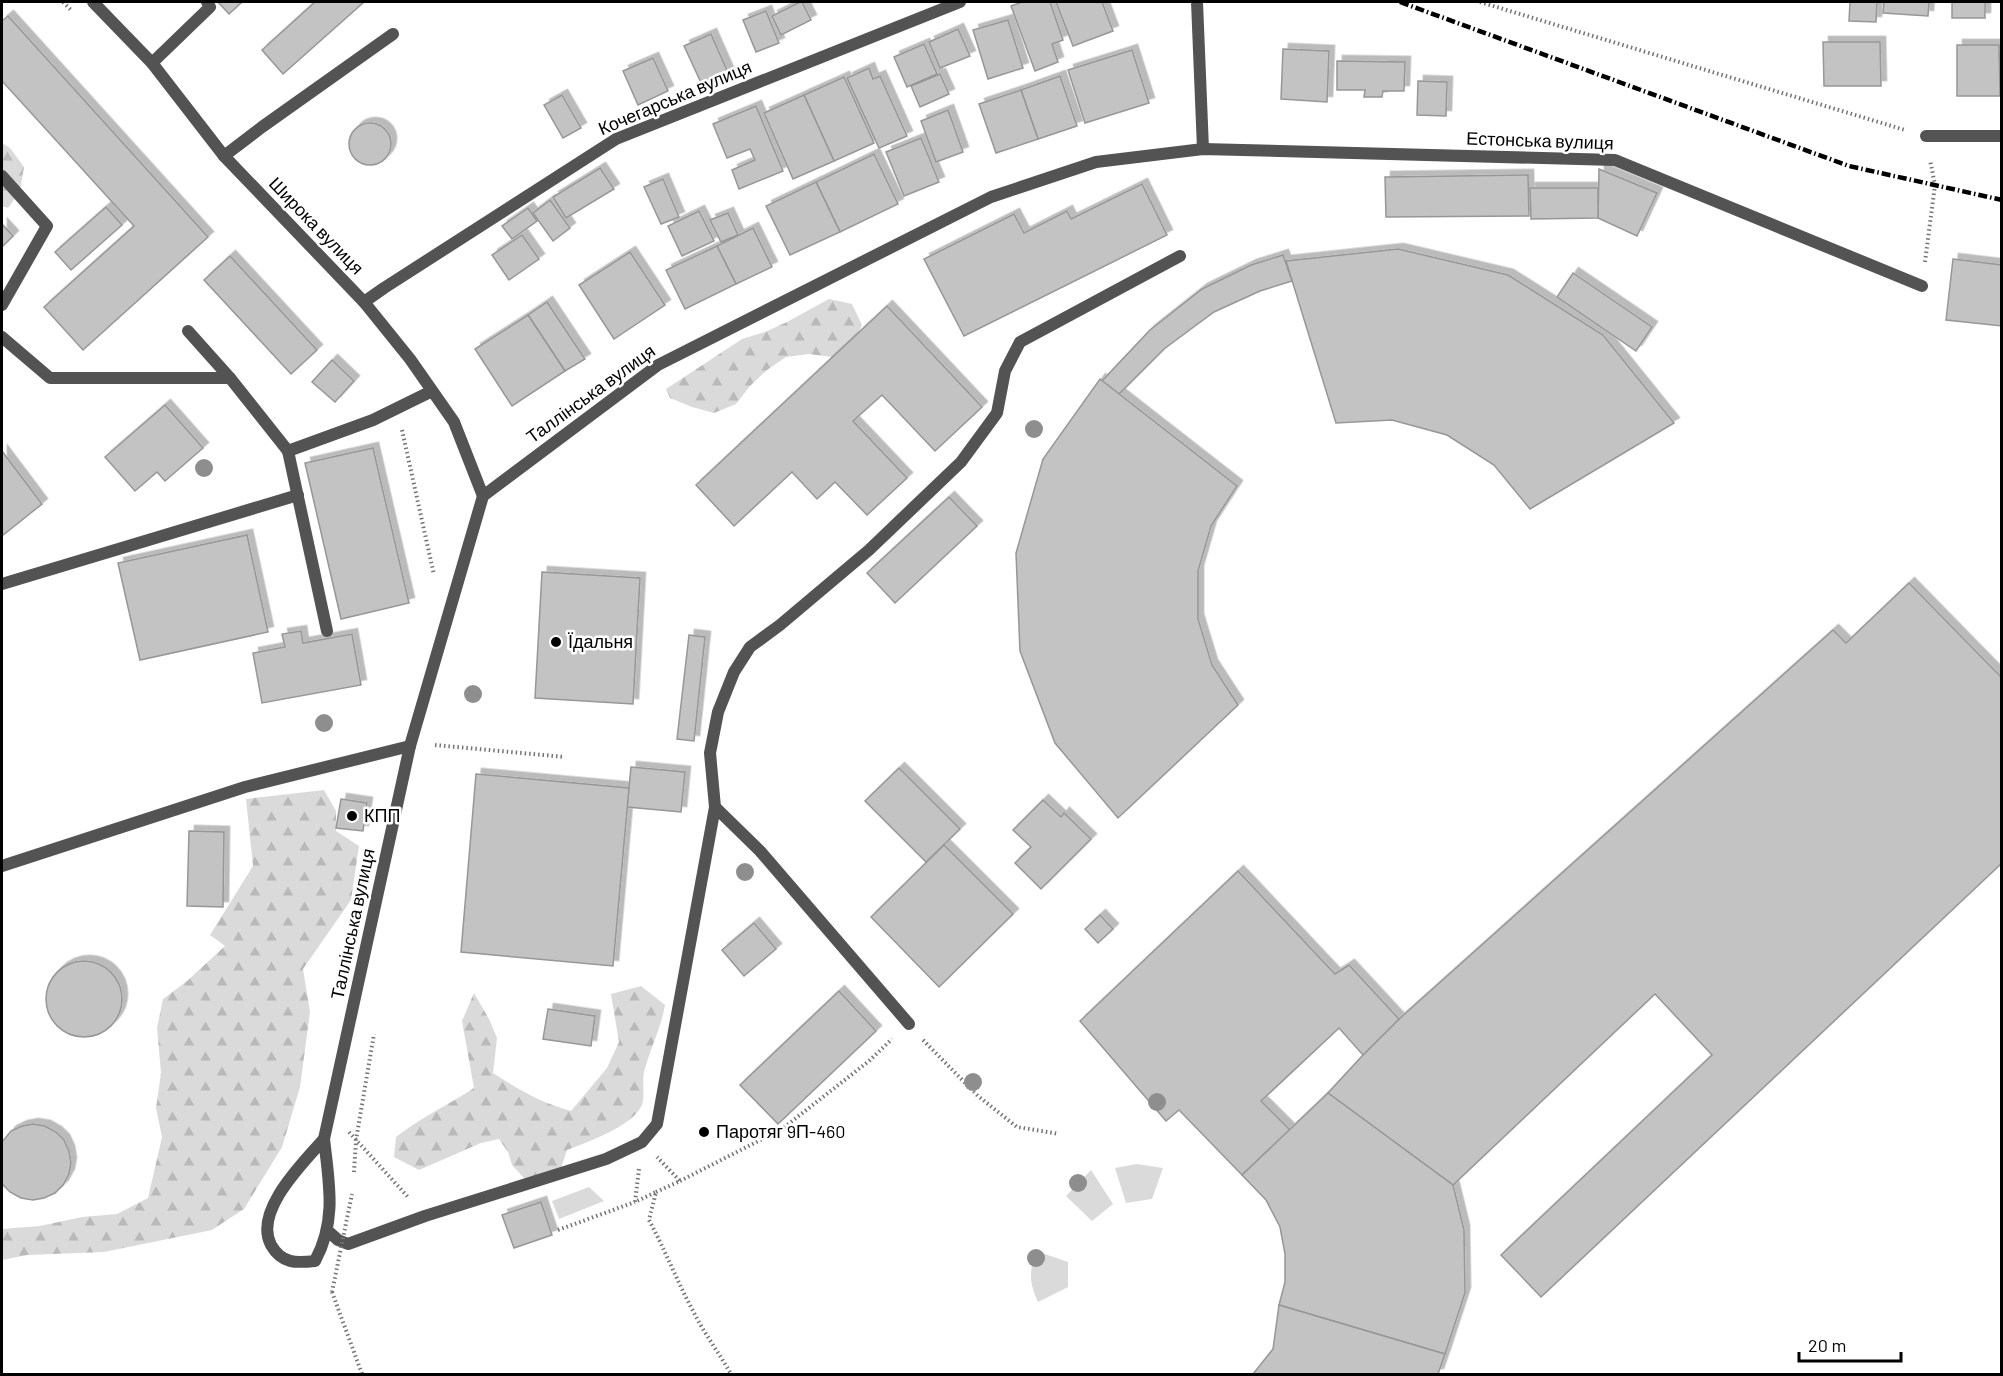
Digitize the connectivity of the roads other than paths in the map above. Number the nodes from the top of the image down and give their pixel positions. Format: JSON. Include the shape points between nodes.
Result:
{"nodes":[{"id":1,"x":93,"y":2,"type":"edge"},
{"id":2,"x":207,"y":2,"type":"edge"},
{"id":3,"x":960,"y":2,"type":"edge"},
{"id":4,"x":1197,"y":2,"type":"edge"},
{"id":5,"x":393,"y":34,"type":"dead end"},
{"id":6,"x":152,"y":63,"type":"junction"},
{"id":7,"x":1926,"y":136,"type":"road end"},
{"id":8,"x":2001,"y":136,"type":"edge"},
{"id":9,"x":1203,"y":149,"type":"junction"},
{"id":10,"x":224,"y":156,"type":"junction"},
{"id":11,"x":2,"y":176,"type":"edge"},
{"id":12,"x":1180,"y":256,"type":"dead end"},
{"id":13,"x":1922,"y":286,"type":"road end"},
{"id":14,"x":364,"y":302,"type":"junction"},
{"id":15,"x":2,"y":305,"type":"edge"},
{"id":16,"x":188,"y":331,"type":"dead end"},
{"id":17,"x":2,"y":337,"type":"edge"},
{"id":18,"x":230,"y":378,"type":"junction"},
{"id":19,"x":432,"y":391,"type":"junction"},
{"id":20,"x":288,"y":452,"type":"junction"},
{"id":21,"x":298,"y":495,"type":"junction"},
{"id":22,"x":483,"y":496,"type":"junction"},
{"id":23,"x":2,"y":584,"type":"edge"},
{"id":24,"x":327,"y":632,"type":"dead end"},
{"id":25,"x":410,"y":746,"type":"junction"},
{"id":26,"x":715,"y":807,"type":"junction"},
{"id":27,"x":2,"y":866,"type":"edge"},
{"id":28,"x":909,"y":1024,"type":"road end"},
{"id":29,"x":324,"y":1139,"type":"junction"},
{"id":30,"x":328,"y":1231,"type":"junction"}],
"edges":[{"from":1,"to":6,"type":"street","name":"Широка вулиця"},
{"from":2,"to":6,"type":"street","via":[[210,7]]},
{"from":3,"to":14,"type":"street","name":"Кочегарська вулиця","via":[[616,139]]},
{"from":4,"to":9,"type":"street"},
{"from":5,"to":10,"type":"street"},
{"from":6,"to":10,"type":"street","name":"Широка вулиця"},
{"from":7,"to":8,"type":"street"},
{"from":9,"to":13,"type":"street","name":"Естонська вулиця","via":[[1615,160]]},
{"from":9,"to":22,"type":"street","name":"Таллінська вулиця","via":[[1096,162],[991,197],[658,365]]},
{"from":10,"to":14,"type":"street","name":"Широка вулиця"},
{"from":11,"to":15,"type":"street","via":[[47,226]]},
{"from":12,"to":26,"type":"street","via":[[1020,342],[1005,370],[997,413],[961,462],[868,550],[750,647],[734,672],[718,712],[710,753]]},
{"from":14,"to":19,"type":"street","name":"Широка вулиця"},
{"from":16,"to":18,"type":"street"},
{"from":17,"to":18,"type":"street","via":[[50,378]]},
{"from":18,"to":20,"type":"street"},
{"from":19,"to":20,"type":"street","via":[[374,420]]},
{"from":19,"to":22,"type":"street","name":"Широка вулиця","via":[[454,422]]},
{"from":20,"to":21,"type":"street"},
{"from":21,"to":23,"type":"street"},
{"from":21,"to":24,"type":"street"},
{"from":22,"to":25,"type":"street","name":"Таллінська вулиця"},
{"from":25,"to":27,"type":"street","via":[[245,787]]},
{"from":25,"to":29,"type":"street","name":"Таллінська вулиця"},
{"from":26,"to":28,"type":"street","via":[[760,851]]},
{"from":26,"to":30,"type":"street","via":[[657,1124],[642,1142],[606,1159],[348,1244]]},
{"from":29,"to":30,"type":"street","via":[[331,1195]]},
{"from":29,"to":30,"type":"street","via":[[276,1198],[267,1237],[275,1252],[293,1263],[315,1261]]}]}
